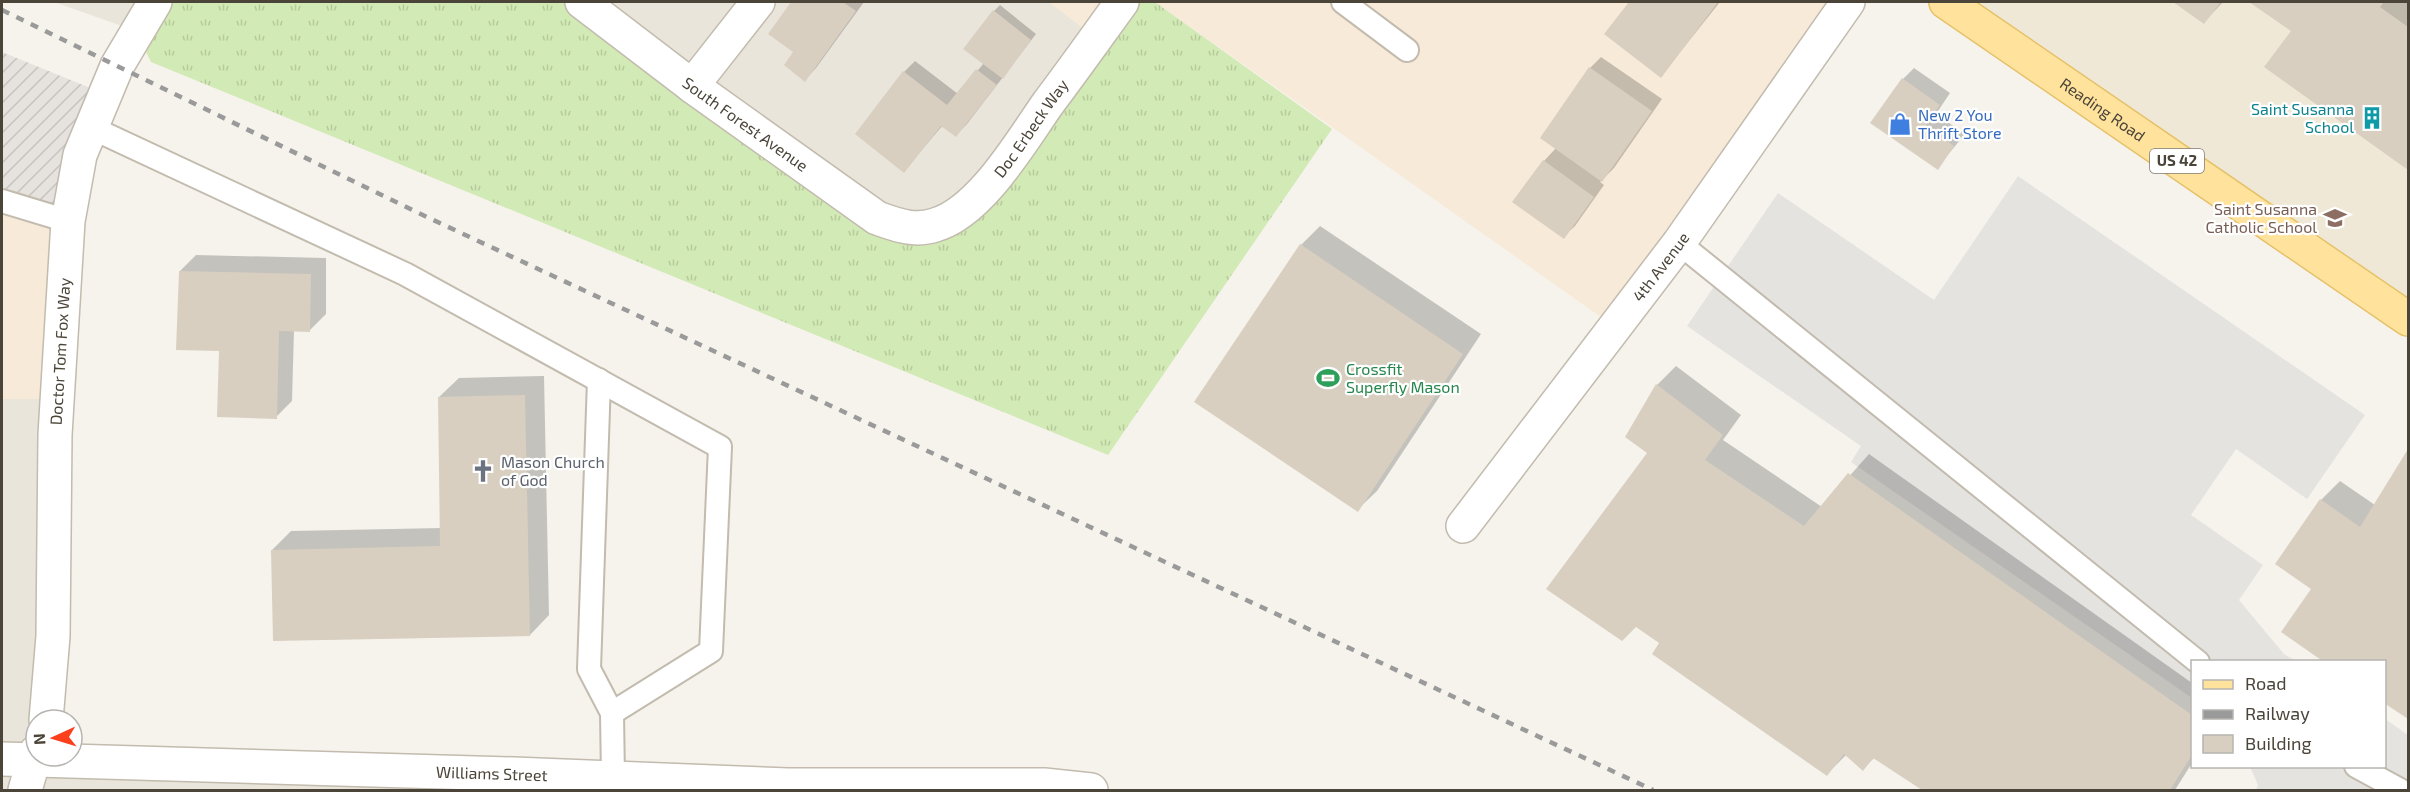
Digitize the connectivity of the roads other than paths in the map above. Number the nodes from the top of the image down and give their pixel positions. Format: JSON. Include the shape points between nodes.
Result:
{"nodes":[{"id":1,"x":155,"y":2,"type":"edge"},
{"id":2,"x":582,"y":2,"type":"edge"},
{"id":3,"x":758,"y":2,"type":"edge"},
{"id":4,"x":1122,"y":2,"type":"edge"},
{"id":5,"x":1343,"y":2,"type":"edge"},
{"id":6,"x":1848,"y":2,"type":"edge"},
{"id":7,"x":1946,"y":2,"type":"edge"},
{"id":8,"x":1407,"y":50,"type":"dead end"},
{"id":9,"x":692,"y":86,"type":"junction"},
{"id":10,"x":92,"y":128,"type":"junction"},
{"id":11,"x":2,"y":201,"type":"edge"},
{"id":12,"x":68,"y":221,"type":"junction"},
{"id":13,"x":918,"y":228,"type":"joint"},
{"id":14,"x":1679,"y":243,"type":"junction"},
{"id":15,"x":2409,"y":320,"type":"edge"},
{"id":16,"x":599,"y":380,"type":"junction"},
{"id":17,"x":1463,"y":526,"type":"dead end"},
{"id":18,"x":2196,"y":660,"type":"edge"},
{"id":19,"x":47,"y":708,"type":"edge"},
{"id":20,"x":612,"y":713,"type":"junction"},
{"id":21,"x":24,"y":756,"type":"edge"},
{"id":22,"x":84,"y":758,"type":"edge"},
{"id":23,"x":2,"y":759,"type":"edge"},
{"id":24,"x":32,"y":768,"type":"edge"},
{"id":25,"x":2360,"y":768,"type":"edge"},
{"id":26,"x":613,"y":778,"type":"junction"},
{"id":27,"x":514,"y":782,"type":"edge"},
{"id":28,"x":26,"y":790,"type":"edge"},
{"id":29,"x":1091,"y":790,"type":"edge"},
{"id":30,"x":2400,"y":790,"type":"edge"}],
"edges":[{"from":1,"to":10,"type":"street","name":"Doctor Tom Fox Way","via":[[117,66]]},
{"from":2,"to":9,"type":"street","name":"South Forest Avenue"},
{"from":3,"to":9,"type":"street"},
{"from":4,"to":13,"type":"street","name":"Doc Erbeck Way","via":[[994,178],[961,212],[936,225]]},
{"from":5,"to":8,"type":"lane"},
{"from":6,"to":14,"type":"street","name":"4th Avenue"},
{"from":7,"to":15,"type":"main road","name":"Reading Road","number":"US 42"},
{"from":9,"to":13,"type":"street","name":"South Forest Avenue","via":[[877,218],[905,228]]},
{"from":10,"to":12,"type":"street","name":"Doctor Tom Fox Way","via":[[81,155]]},
{"from":10,"to":16,"type":"lane","via":[[405,274]]},
{"from":11,"to":12,"type":"lane"},
{"from":12,"to":19,"type":"street","name":"Doctor Tom Fox Way","via":[[55,435],[53,636]]},
{"from":14,"to":17,"type":"street","name":"4th Avenue"},
{"from":14,"to":18,"type":"lane"},
{"from":16,"to":20,"type":"lane","via":[[589,669]]},
{"from":16,"to":20,"type":"lane","via":[[720,447],[711,651]]},
{"from":20,"to":26,"type":"lane"},
{"from":21,"to":23,"type":"street","name":"Williams Street"},
{"from":22,"to":27,"type":"street","name":"Williams Street"},
{"from":24,"to":28,"type":"street"},
{"from":25,"to":30,"type":"lane"},
{"from":26,"to":27,"type":"street","name":"Williams Street"},
{"from":26,"to":29,"type":"street","name":"Williams Street","via":[[788,785],[1044,785]]}]}
